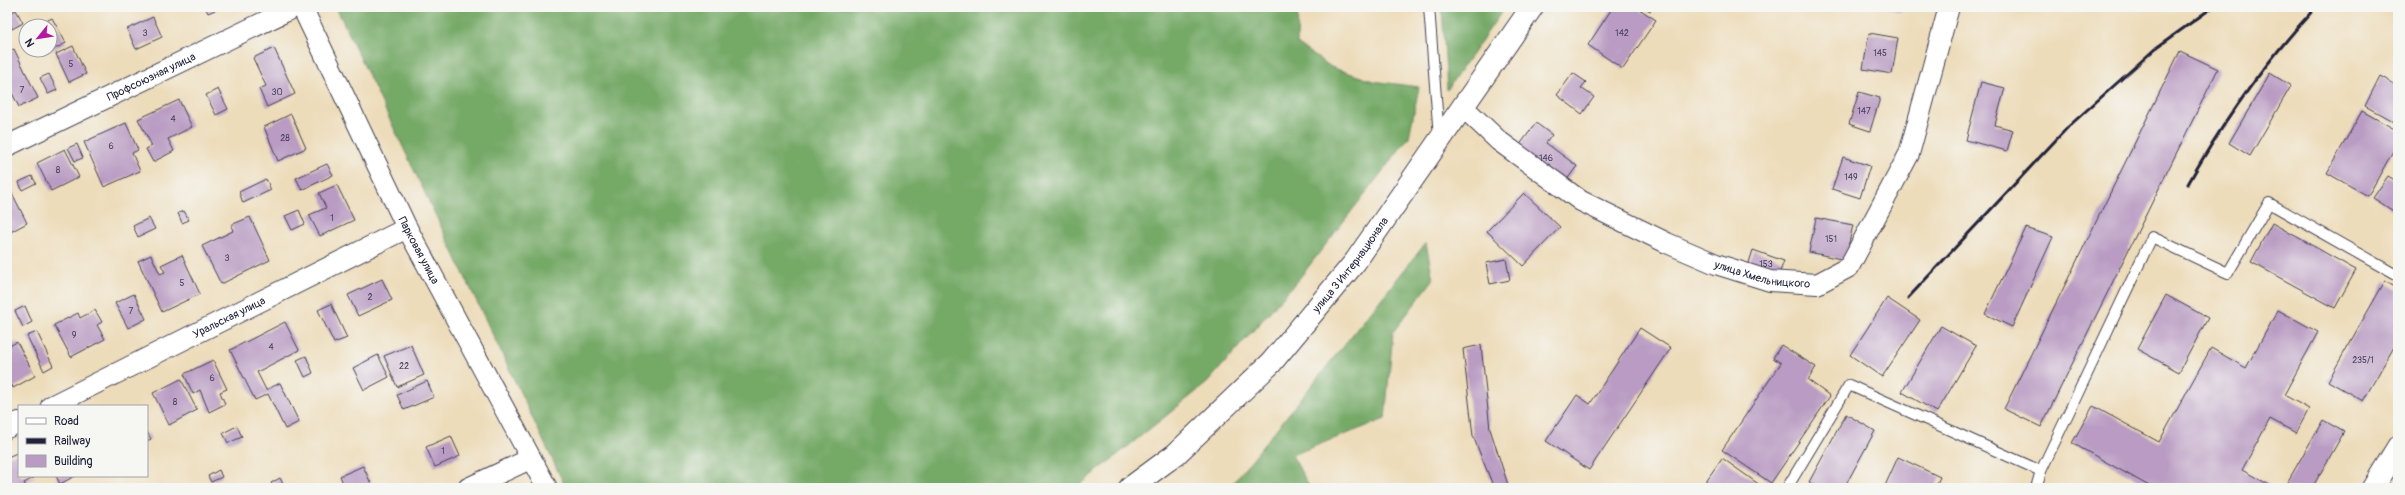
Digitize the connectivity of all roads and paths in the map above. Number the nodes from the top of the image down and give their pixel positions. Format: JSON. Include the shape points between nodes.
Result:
{"nodes":[{"id":1,"x":296,"y":7,"type":"edge"},
{"id":2,"x":302,"y":7,"type":"edge"},
{"id":3,"x":1429,"y":7,"type":"edge"},
{"id":4,"x":1532,"y":7,"type":"edge"},
{"id":5,"x":1949,"y":7,"type":"edge"},
{"id":6,"x":1463,"y":107,"type":"junction"},
{"id":7,"x":1439,"y":141,"type":"junction"},
{"id":8,"x":7,"y":146,"type":"edge"},
{"id":9,"x":407,"y":228,"type":"junction"},
{"id":10,"x":2398,"y":276,"type":"edge"},
{"id":11,"x":53,"y":405,"type":"edge"},
{"id":12,"x":18,"y":422,"type":"edge"},
{"id":13,"x":7,"y":428,"type":"edge"},
{"id":14,"x":2398,"y":447,"type":"edge"},
{"id":15,"x":530,"y":459,"type":"junction"},
{"id":16,"x":2041,"y":471,"type":"junction"},
{"id":17,"x":468,"y":488,"type":"edge"},
{"id":18,"x":547,"y":488,"type":"edge"},
{"id":19,"x":1130,"y":488,"type":"edge"},
{"id":20,"x":1787,"y":488,"type":"edge"},
{"id":21,"x":2036,"y":488,"type":"edge"},
{"id":22,"x":2373,"y":488,"type":"edge"}],
"edges":[{"from":1,"to":8,"type":"street","name":"Профсоюзная улица"},
{"from":2,"to":9,"type":"street","name":"Парковая улица"},
{"from":3,"to":7,"type":"lane"},
{"from":4,"to":6,"type":"main road","name":"улица 3 Интернационала"},
{"from":5,"to":6,"type":"street","name":"улица Хмельницкого","via":[[1909,154],[1849,267],[1817,284],[1770,281],[1716,264],[1581,201],[1499,141]]},
{"from":6,"to":7,"type":"main road","name":"улица 3 Интернационала"},
{"from":7,"to":19,"type":"main road","name":"улица 3 Интернационала","via":[[1355,262],[1271,363],[1176,454]]},
{"from":9,"to":11,"type":"street","name":"Уральская улица"},
{"from":9,"to":15,"type":"street","name":"Парковая улица"},
{"from":10,"to":16,"type":"lane","via":[[2270,203],[2228,273],[2152,237]]},
{"from":12,"to":13,"type":"street"},
{"from":14,"to":22,"type":"main road"},
{"from":15,"to":17,"type":"street"},
{"from":15,"to":18,"type":"street","name":"Парковая улица"},
{"from":16,"to":20,"type":"lane","via":[[1849,385]]},
{"from":16,"to":21,"type":"lane"}]}
